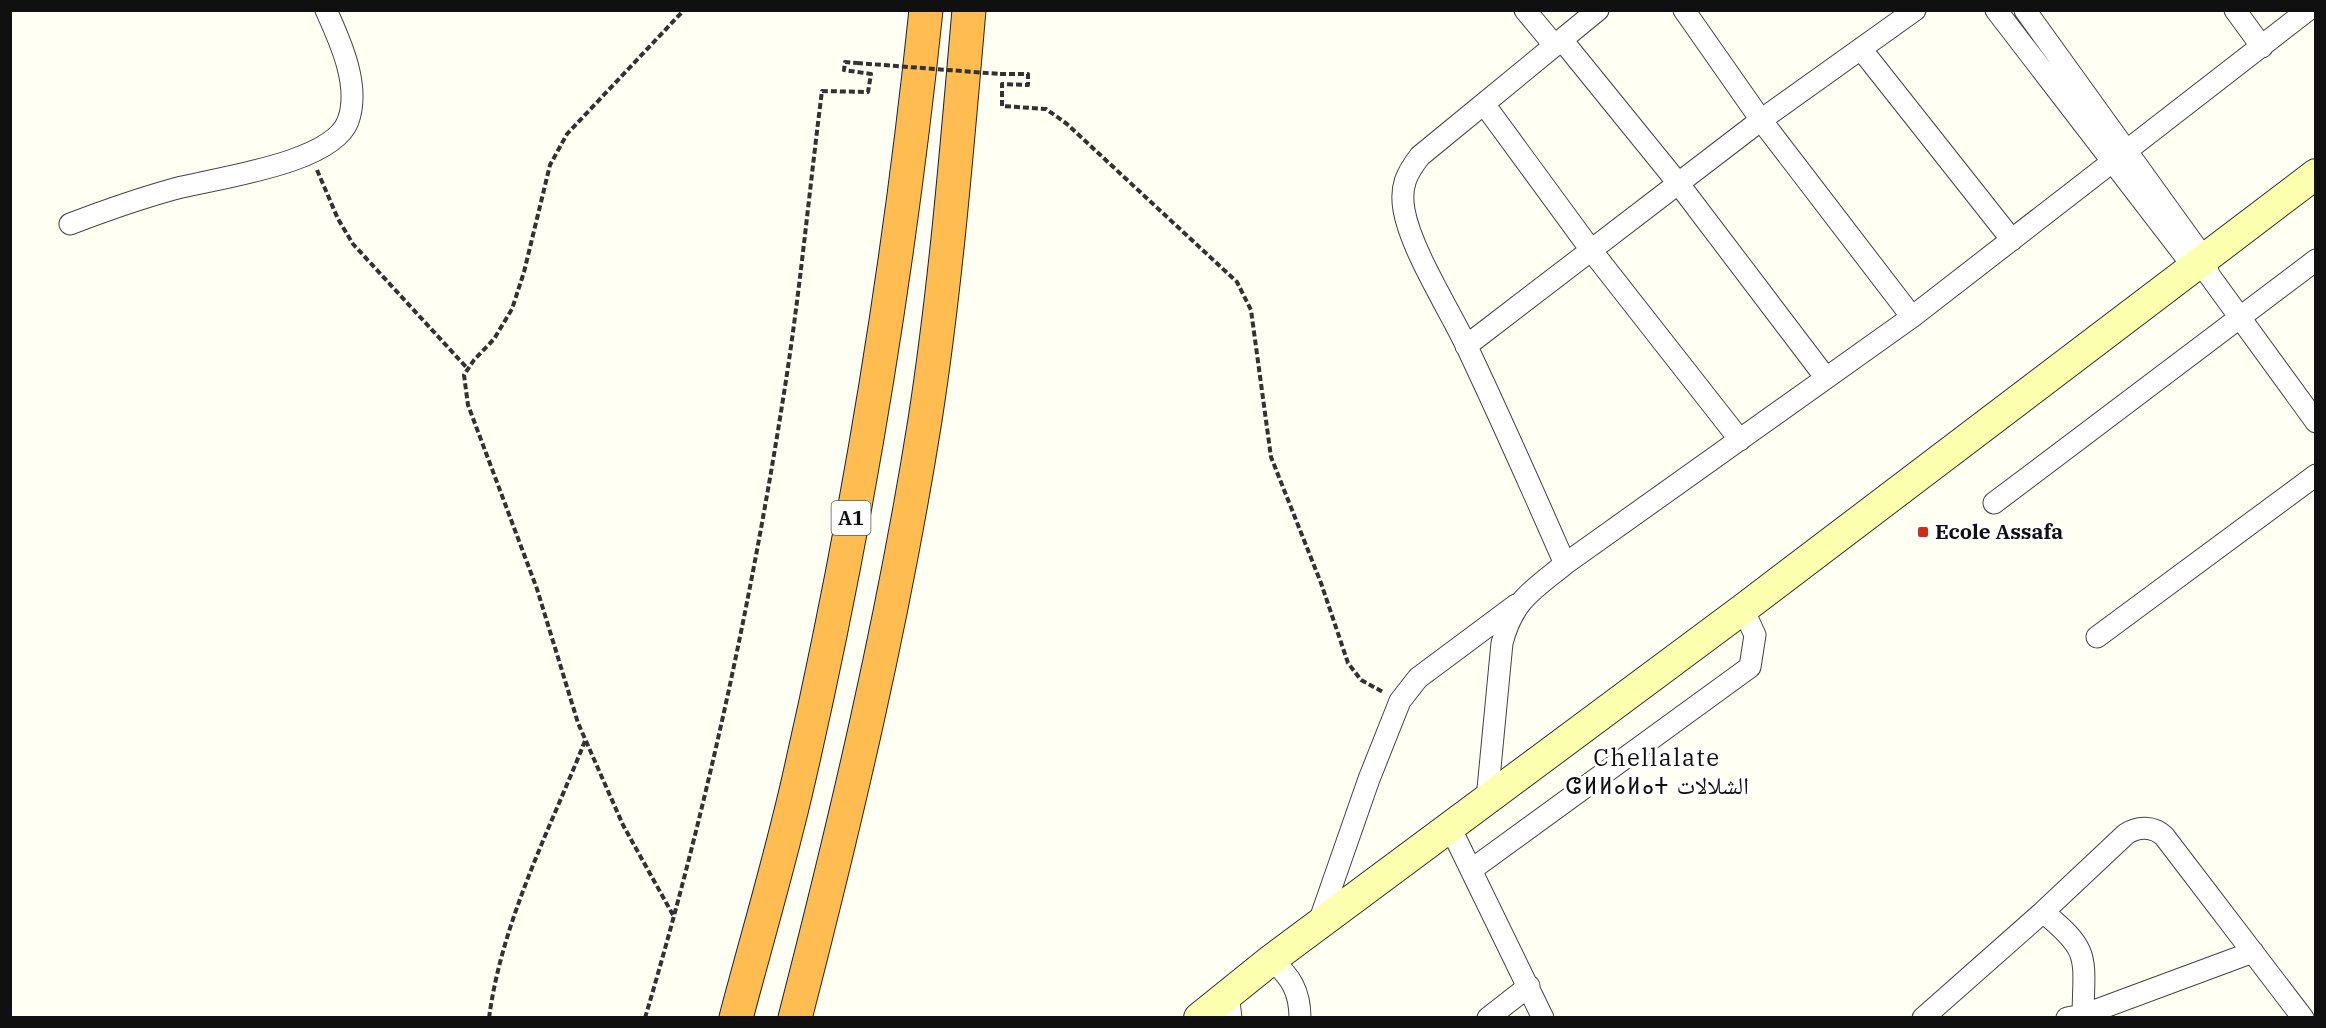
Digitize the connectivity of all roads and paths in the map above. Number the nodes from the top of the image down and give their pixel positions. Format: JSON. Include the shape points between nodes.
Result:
{"nodes":[{"id":1,"x":326,"y":10,"type":"edge"},
{"id":2,"x":684,"y":10,"type":"edge"},
{"id":3,"x":926,"y":10,"type":"edge"},
{"id":4,"x":969,"y":10,"type":"edge"},
{"id":5,"x":1525,"y":10,"type":"edge"},
{"id":6,"x":1598,"y":10,"type":"edge"},
{"id":7,"x":1684,"y":10,"type":"edge"},
{"id":8,"x":1915,"y":10,"type":"edge"},
{"id":9,"x":1996,"y":10,"type":"edge"},
{"id":10,"x":2025,"y":10,"type":"edge"},
{"id":11,"x":2235,"y":10,"type":"edge"},
{"id":12,"x":2308,"y":10,"type":"edge"},
{"id":13,"x":1558,"y":43,"type":"junction"},
{"id":14,"x":2262,"y":47,"type":"junction"},
{"id":15,"x":1861,"y":49,"type":"junction"},
{"id":16,"x":1484,"y":104,"type":"junction"},
{"id":17,"x":1761,"y":120,"type":"junction"},
{"id":18,"x":309,"y":153,"type":"junction"},
{"id":19,"x":2120,"y":157,"type":"junction"},
{"id":20,"x":2316,"y":174,"type":"edge"},
{"id":21,"x":1678,"y":183,"type":"junction"},
{"id":22,"x":69,"y":224,"type":"dead end"},
{"id":23,"x":2012,"y":240,"type":"junction"},
{"id":24,"x":1591,"y":250,"type":"junction"},
{"id":25,"x":2316,"y":260,"type":"edge"},
{"id":26,"x":2203,"y":267,"type":"junction"},
{"id":27,"x":1912,"y":317,"type":"junction"},
{"id":28,"x":2241,"y":318,"type":"junction"},
{"id":29,"x":1467,"y":346,"type":"junction"},
{"id":30,"x":467,"y":368,"type":"junction"},
{"id":31,"x":1826,"y":378,"type":"junction"},
{"id":32,"x":2316,"y":422,"type":"edge"},
{"id":33,"x":1740,"y":440,"type":"junction"},
{"id":34,"x":2316,"y":475,"type":"edge"},
{"id":35,"x":1994,"y":503,"type":"dead end"},
{"id":36,"x":1565,"y":564,"type":"junction"},
{"id":37,"x":1518,"y":603,"type":"junction"},
{"id":38,"x":1743,"y":609,"type":"junction"},
{"id":39,"x":2097,"y":636,"type":"dead end"},
{"id":40,"x":1400,"y":701,"type":"junction"},
{"id":41,"x":585,"y":741,"type":"junction"},
{"id":42,"x":1487,"y":799,"type":"junction"},
{"id":43,"x":1450,"y":827,"type":"junction"},
{"id":44,"x":1471,"y":870,"type":"junction"},
{"id":45,"x":2043,"y":912,"type":"junction"},
{"id":46,"x":674,"y":916,"type":"junction"},
{"id":47,"x":1318,"y":925,"type":"junction"},
{"id":48,"x":2253,"y":952,"type":"junction"},
{"id":49,"x":1271,"y":960,"type":"junction"},
{"id":50,"x":1529,"y":986,"type":"junction"},
{"id":51,"x":1229,"y":1005,"type":"edge"},
{"id":52,"x":489,"y":1017,"type":"edge"},
{"id":53,"x":645,"y":1017,"type":"edge"},
{"id":54,"x":736,"y":1017,"type":"edge"},
{"id":55,"x":795,"y":1017,"type":"edge"},
{"id":56,"x":1199,"y":1017,"type":"edge"},
{"id":57,"x":1300,"y":1017,"type":"edge"},
{"id":58,"x":1488,"y":1017,"type":"edge"},
{"id":59,"x":1543,"y":1017,"type":"edge"},
{"id":60,"x":1923,"y":1017,"type":"edge"},
{"id":61,"x":2078,"y":1017,"type":"edge"},
{"id":62,"x":2303,"y":1017,"type":"edge"}],
"edges":[{"from":1,"to":18,"type":"street","via":[[348,71],[351,110],[341,132],[326,146]]},
{"from":2,"to":30,"type":"path","via":[[567,134],[550,165],[512,309],[494,339]]},
{"from":3,"to":54,"type":"highway","number":"A1","via":[[886,323],[825,655],[798,781]]},
{"from":4,"to":55,"type":"highway","via":[[949,231],[925,419],[885,638],[843,831]]},
{"from":5,"to":13,"type":"street"},
{"from":6,"to":13,"type":"street"},
{"from":7,"to":17,"type":"street"},
{"from":8,"to":15,"type":"street"},
{"from":9,"to":19,"type":"street"},
{"from":10,"to":19,"type":"street"},
{"from":11,"to":14,"type":"street"},
{"from":12,"to":14,"type":"street"},
{"from":13,"to":16,"type":"street"},
{"from":13,"to":21,"type":"street"},
{"from":14,"to":19,"type":"street"},
{"from":15,"to":17,"type":"street"},
{"from":15,"to":23,"type":"street"},
{"from":16,"to":24,"type":"street"},
{"from":16,"to":29,"type":"street","via":[[1420,156],[1404,177],[1402,196],[1404,213],[1422,258]]},
{"from":17,"to":21,"type":"street"},
{"from":17,"to":27,"type":"street"},
{"from":18,"to":22,"type":"street","via":[[267,168],[144,198]]},
{"from":18,"to":30,"type":"path","via":[[353,244]]},
{"from":19,"to":23,"type":"street"},
{"from":19,"to":26,"type":"street"},
{"from":20,"to":26,"type":"street"},
{"from":21,"to":24,"type":"street"},
{"from":21,"to":31,"type":"street"},
{"from":23,"to":27,"type":"street"},
{"from":24,"to":29,"type":"street"},
{"from":24,"to":33,"type":"street"},
{"from":25,"to":28,"type":"street"},
{"from":26,"to":28,"type":"street"},
{"from":26,"to":38,"type":"street","via":[[2046,376]]},
{"from":27,"to":31,"type":"street"},
{"from":28,"to":32,"type":"street"},
{"from":28,"to":35,"type":"street"},
{"from":29,"to":36,"type":"street"},
{"from":30,"to":41,"type":"path","via":[[464,389],[468,405],[537,589]]},
{"from":31,"to":33,"type":"street"},
{"from":33,"to":36,"type":"street"},
{"from":34,"to":39,"type":"street"},
{"from":36,"to":37,"type":"street"},
{"from":37,"to":40,"type":"street","via":[[1418,678]]},
{"from":37,"to":42,"type":"street","via":[[1502,643]]},
{"from":38,"to":42,"type":"street"},
{"from":38,"to":44,"type":"street","via":[[1755,635],[1750,667]]},
{"from":40,"to":46,"type":"path","bridge":true,"via":[[1361,680],[1348,663],[1271,457],[1251,310],[1237,282],[1067,124],[1046,109],[1002,106],[1002,84],[1028,85],[1028,74],[845,62],[844,70],[871,74],[868,92],[822,91],[784,391],[752,580]]},
{"from":40,"to":47,"type":"street"},
{"from":41,"to":46,"type":"path","via":[[623,825]]},
{"from":41,"to":52,"type":"path","via":[[514,916]]},
{"from":42,"to":43,"type":"street"},
{"from":43,"to":44,"type":"street"},
{"from":43,"to":47,"type":"street"},
{"from":44,"to":50,"type":"street"},
{"from":45,"to":48,"type":"street","via":[[2126,834],[2152,829],[2164,836]]},
{"from":45,"to":60,"type":"street"},
{"from":45,"to":61,"type":"street","via":[[2070,935],[2082,955]]},
{"from":46,"to":53,"type":"path"},
{"from":47,"to":49,"type":"street"},
{"from":48,"to":61,"type":"street"},
{"from":48,"to":62,"type":"street"},
{"from":49,"to":51,"type":"street"},
{"from":49,"to":57,"type":"street","via":[[1293,983],[1300,1000]]},
{"from":50,"to":58,"type":"street"},
{"from":50,"to":59,"type":"street"},
{"from":51,"to":56,"type":"street"}]}
